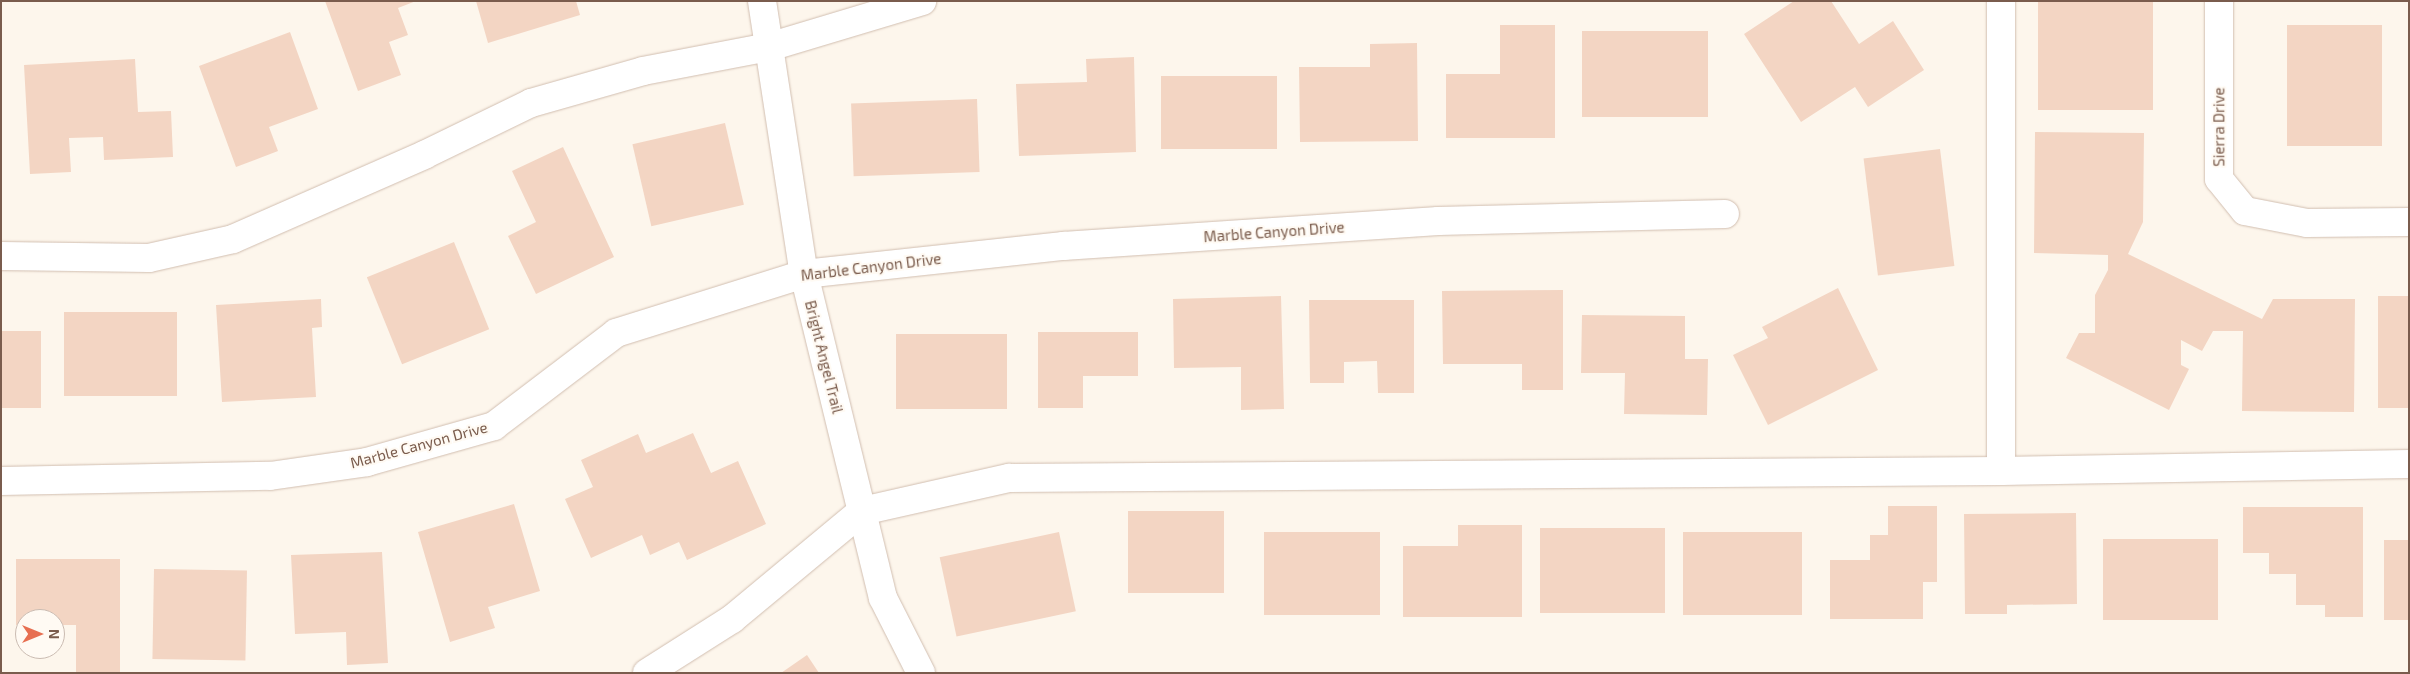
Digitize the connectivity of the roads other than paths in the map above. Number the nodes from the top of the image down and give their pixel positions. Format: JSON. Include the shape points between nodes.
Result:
{"nodes":[{"id":1,"x":762,"y":1,"type":"edge"},
{"id":2,"x":922,"y":1,"type":"edge"},
{"id":3,"x":2001,"y":1,"type":"edge"},
{"id":4,"x":2219,"y":1,"type":"edge"},
{"id":5,"x":769,"y":47,"type":"junction"},
{"id":6,"x":1725,"y":214,"type":"dead end"},
{"id":7,"x":2409,"y":222,"type":"edge"},
{"id":8,"x":1,"y":256,"type":"edge"},
{"id":9,"x":804,"y":274,"type":"junction"},
{"id":10,"x":2409,"y":464,"type":"edge"},
{"id":11,"x":2001,"y":471,"type":"junction"},
{"id":12,"x":1,"y":481,"type":"edge"},
{"id":13,"x":862,"y":511,"type":"junction"},
{"id":14,"x":647,"y":673,"type":"edge"},
{"id":15,"x":921,"y":673,"type":"edge"}],
"edges":[{"from":1,"to":5,"type":"street","name":"Bright Angel Trail"},
{"from":2,"to":5,"type":"street"},
{"from":3,"to":11,"type":"street"},
{"from":4,"to":7,"type":"street","name":"Sierra Drive","via":[[2219,179],[2245,211],[2307,223]]},
{"from":5,"to":8,"type":"street","via":[[643,71],[531,103],[424,155],[233,239],[149,258]]},
{"from":5,"to":9,"type":"street","name":"Bright Angel Trail"},
{"from":6,"to":9,"type":"street","name":"Marble Canyon Drive","via":[[1428,222],[1063,246]]},
{"from":9,"to":12,"type":"street","name":"Marble Canyon Drive","via":[[616,333],[494,426],[367,462],[270,476]]},
{"from":9,"to":13,"type":"street","name":"Bright Angel Trail"},
{"from":10,"to":11,"type":"street"},
{"from":11,"to":13,"type":"street","via":[[1010,478]]},
{"from":13,"to":14,"type":"street","via":[[732,619]]},
{"from":13,"to":15,"type":"street","name":"Bright Angel Trail","via":[[883,598]]}]}
